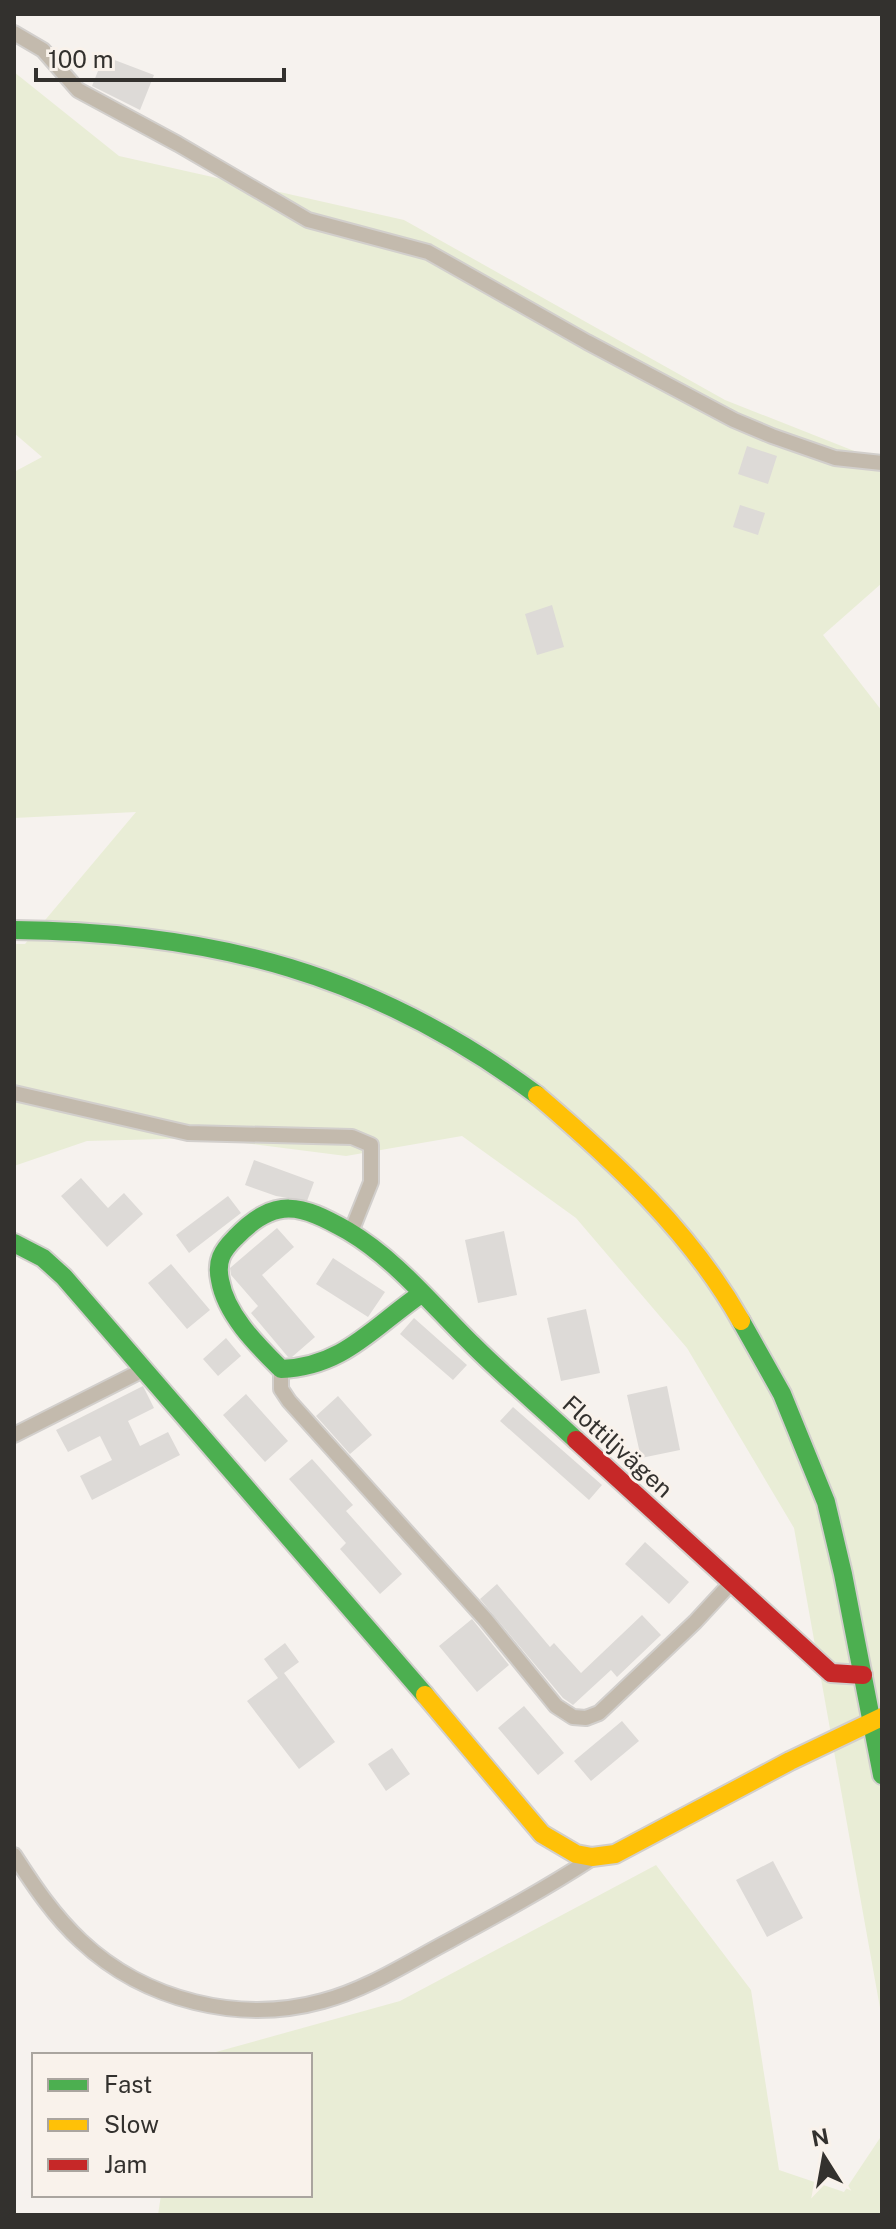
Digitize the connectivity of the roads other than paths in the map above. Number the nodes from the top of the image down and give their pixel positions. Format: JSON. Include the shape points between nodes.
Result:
{"nodes":[{"id":1,"x":14,"y":33,"type":"edge"},
{"id":2,"x":882,"y":463,"type":"edge"},
{"id":3,"x":14,"y":930,"type":"edge"},
{"id":4,"x":14,"y":1093,"type":"edge"},
{"id":5,"x":351,"y":1232,"type":"junction"},
{"id":6,"x":14,"y":1243,"type":"edge"},
{"id":7,"x":421,"y":1294,"type":"junction"},
{"id":8,"x":145,"y":1369,"type":"junction"},
{"id":9,"x":281,"y":1369,"type":"junction"},
{"id":10,"x":14,"y":1435,"type":"edge"},
{"id":11,"x":732,"y":1582,"type":"junction"},
{"id":12,"x":863,"y":1675,"type":"junction"},
{"id":13,"x":878,"y":1719,"type":"edge"},
{"id":14,"x":882,"y":1775,"type":"edge"},
{"id":15,"x":14,"y":1855,"type":"edge"},
{"id":16,"x":591,"y":1859,"type":"junction"}],
"edges":[{"from":1,"to":2,"type":"street","via":[[43,50],[78,90],[308,220],[428,252],[734,420],[835,458]]},
{"from":3,"to":12,"type":"street","via":[[163,939],[324,978],[470,1049],[575,1125],[623,1168],[696,1254],[781,1392],[837,1541]]},
{"from":4,"to":5,"type":"street","via":[[188,1133],[352,1137],[371,1145],[371,1182]]},
{"from":5,"to":7,"type":"street","name":"Flottiljvägen"},
{"from":5,"to":9,"type":"street","via":[[310,1213],[271,1209],[221,1252],[217,1279],[224,1299]]},
{"from":6,"to":8,"type":"street","via":[[64,1277]]},
{"from":7,"to":9,"type":"street","via":[[337,1357],[317,1367]]},
{"from":7,"to":11,"type":"street","name":"Flottiljvägen"},
{"from":8,"to":10,"type":"street"},
{"from":8,"to":16,"type":"street","via":[[542,1834],[568,1852]]},
{"from":9,"to":11,"type":"street","via":[[281,1389],[289,1401],[556,1706],[573,1717],[599,1713]]},
{"from":11,"to":12,"type":"street","name":"Flottiljvägen","via":[[831,1673]]},
{"from":12,"to":13,"type":"street"},
{"from":13,"to":14,"type":"street"},
{"from":13,"to":16,"type":"street","via":[[615,1854]]},
{"from":15,"to":16,"type":"street","via":[[51,1909],[121,1972],[169,1995],[219,2008],[262,2010],[316,2003],[363,1986],[549,1887]]}]}
